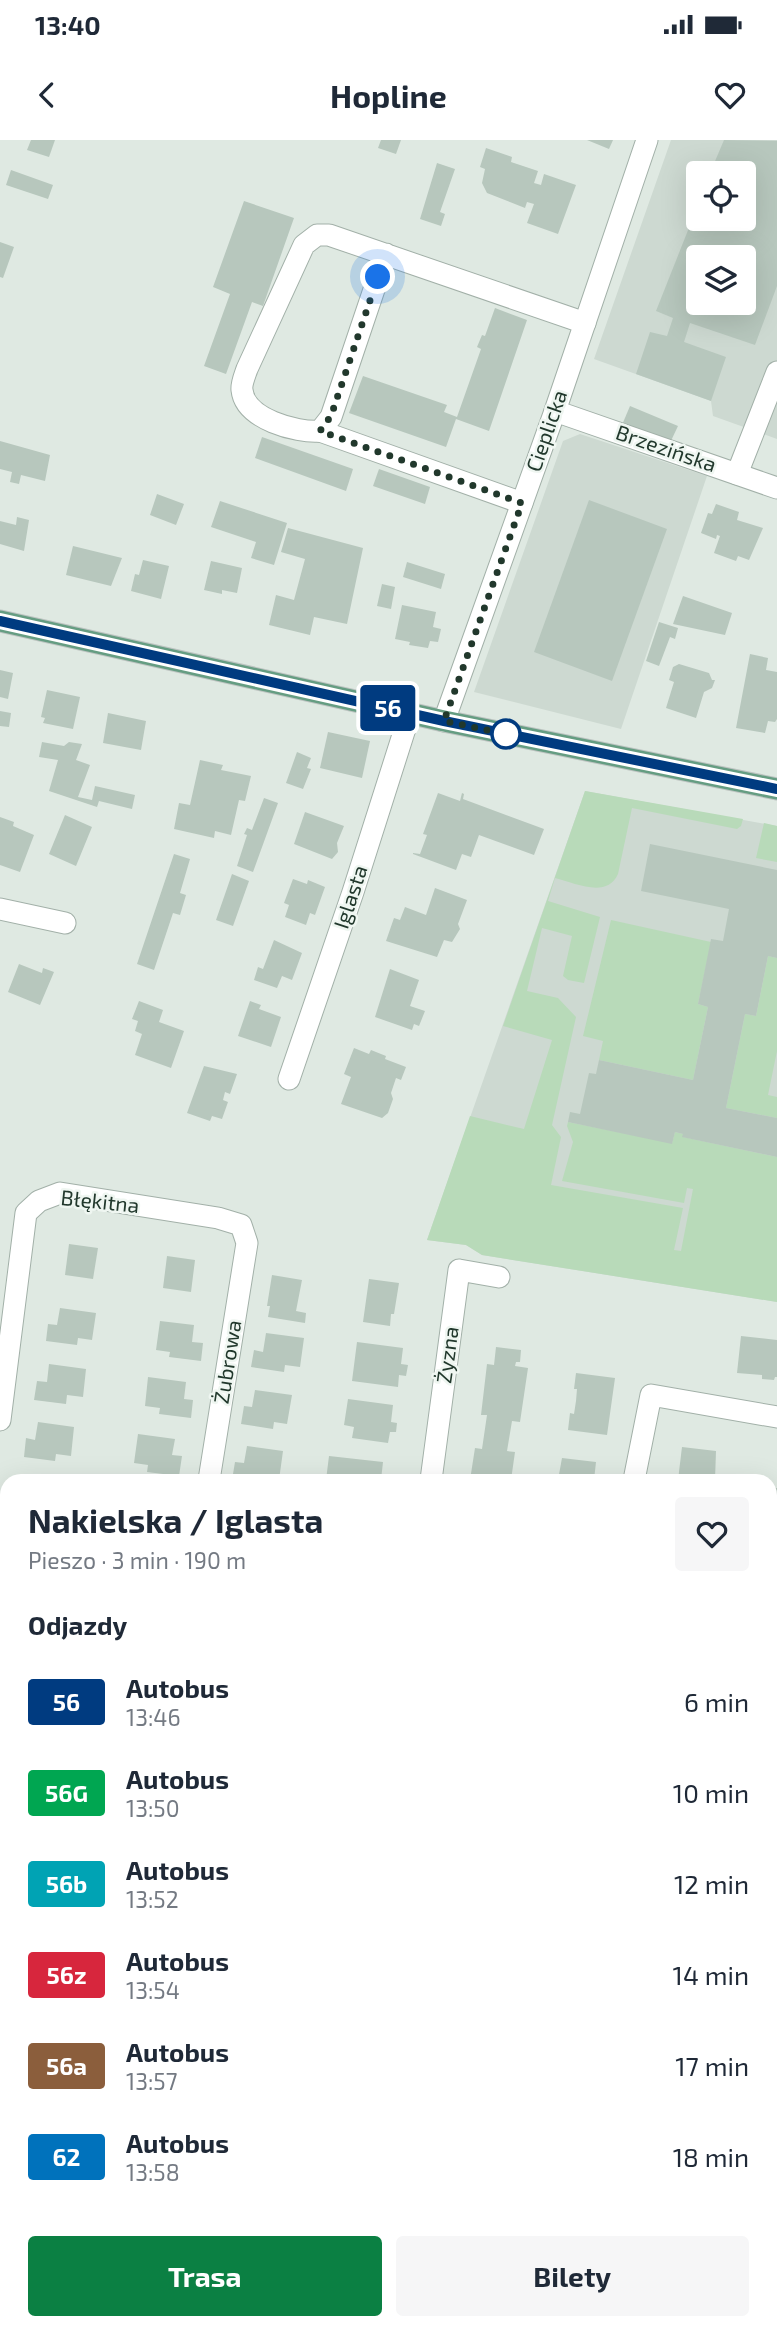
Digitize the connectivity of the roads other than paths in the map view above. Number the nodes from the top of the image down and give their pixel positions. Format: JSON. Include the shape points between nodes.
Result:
{"nodes":[{"id":1,"x":647,"y":140,"type":"edge"},
{"id":2,"x":386,"y":254,"type":"junction"},
{"id":3,"x":585,"y":323,"type":"junction"},
{"id":4,"x":777,"y":372,"type":"edge"},
{"id":5,"x":555,"y":411,"type":"junction"},
{"id":6,"x":320,"y":431,"type":"junction"},
{"id":7,"x":737,"y":474,"type":"junction"},
{"id":8,"x":777,"y":488,"type":"edge"},
{"id":9,"x":522,"y":503,"type":"junction"},
{"id":10,"x":0,"y":621,"type":"edge"},
{"id":11,"x":410,"y":713,"type":"junction"},
{"id":12,"x":444,"y":721,"type":"junction"},
{"id":13,"x":777,"y":789,"type":"edge"},
{"id":14,"x":0,"y":909,"type":"edge"},
{"id":15,"x":65,"y":923,"type":"dead end"},
{"id":16,"x":289,"y":1079,"type":"dead end"},
{"id":17,"x":247,"y":1243,"type":"joint"},
{"id":18,"x":499,"y":1276,"type":"dead end"},
{"id":19,"x":777,"y":1417,"type":"edge"},
{"id":20,"x":0,"y":1420,"type":"edge"},
{"id":21,"x":210,"y":1474,"type":"edge"},
{"id":22,"x":432,"y":1474,"type":"edge"},
{"id":23,"x":635,"y":1474,"type":"edge"}],
"edges":[{"from":1,"to":3,"type":"street","name":"Cieplicka"},
{"from":2,"to":3,"type":"street"},
{"from":2,"to":6,"type":"street","via":[[331,416]]},
{"from":2,"to":6,"type":"street","via":[[317,234],[304,245],[247,369],[241,388],[254,413],[306,432]]},
{"from":3,"to":5,"type":"street","name":"Cieplicka"},
{"from":4,"to":7,"type":"street"},
{"from":5,"to":7,"type":"street","name":"Brzezińska"},
{"from":5,"to":9,"type":"street","name":"Cieplicka"},
{"from":6,"to":9,"type":"street"},
{"from":7,"to":8,"type":"street","name":"Brzezińska"},
{"from":9,"to":12,"type":"street","name":"Cieplicka"},
{"from":10,"to":11,"type":"main road"},
{"from":11,"to":12,"type":"main road"},
{"from":11,"to":16,"type":"street","name":"Iglasta"},
{"from":12,"to":13,"type":"main road"},
{"from":14,"to":15,"type":"street"},
{"from":17,"to":20,"type":"street","name":"Błękitna","via":[[242,1225],[218,1218],[60,1193],[40,1201],[26,1213]]},
{"from":17,"to":21,"type":"street","name":"Żubrowa"},
{"from":18,"to":22,"type":"street","name":"Żyzna","via":[[459,1270]]},
{"from":19,"to":23,"type":"street","via":[[651,1395]]}]}
